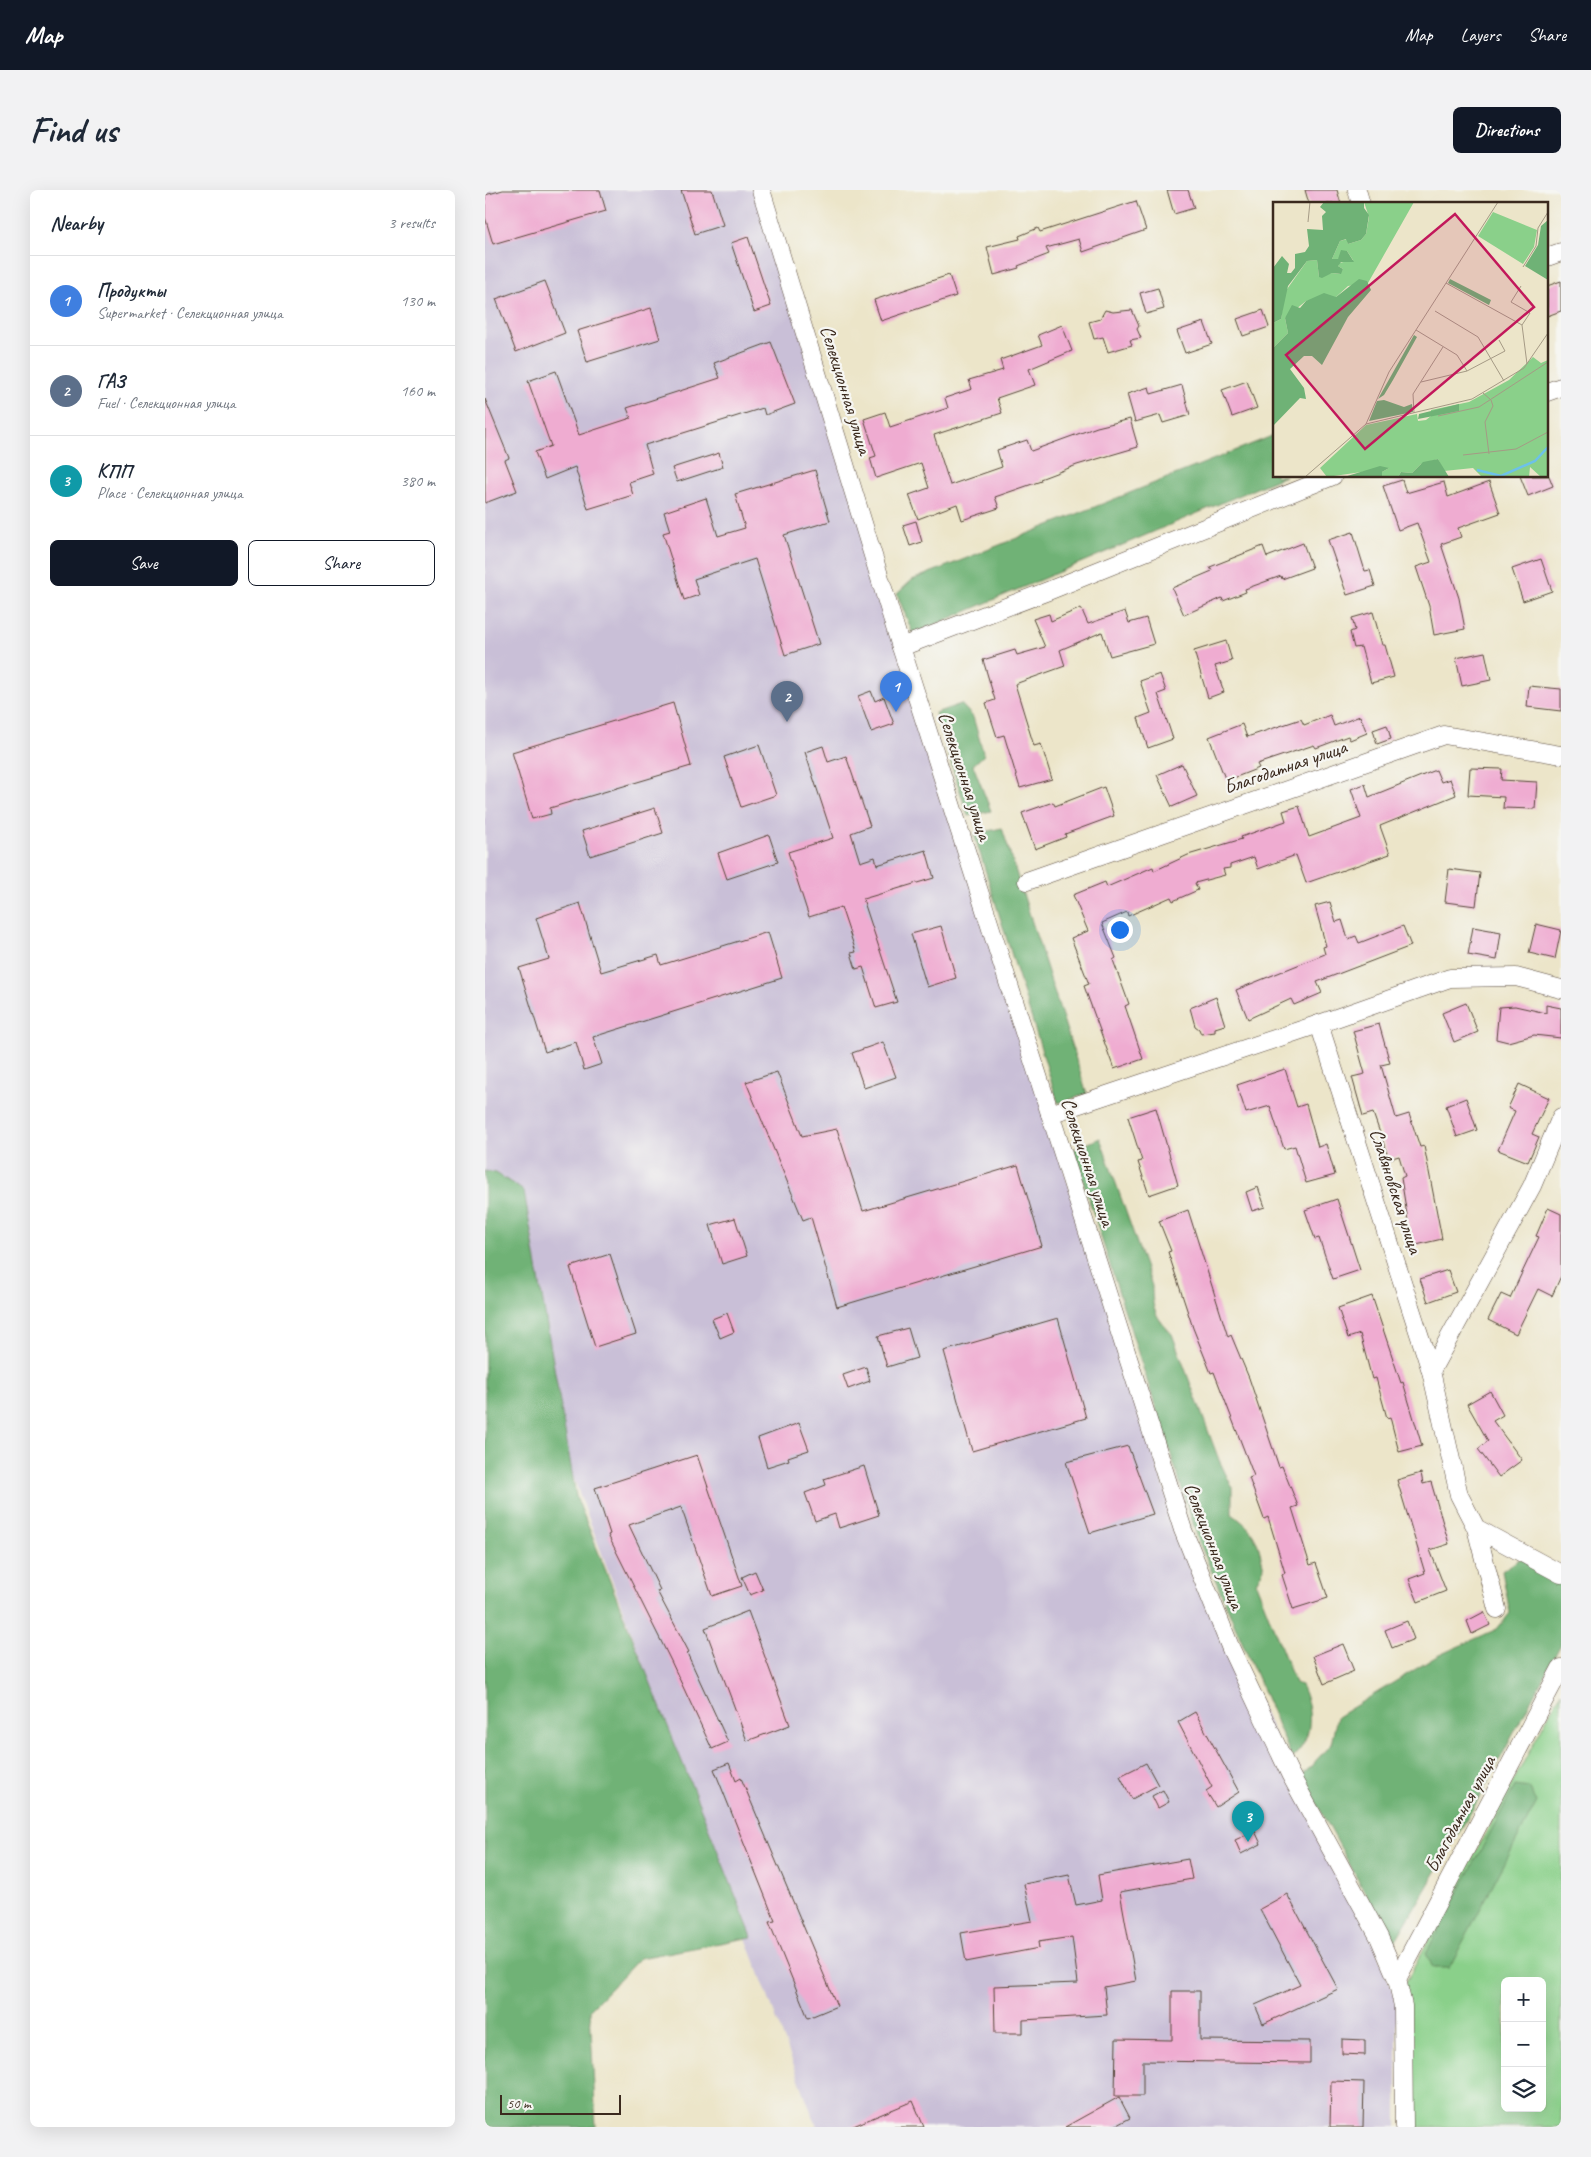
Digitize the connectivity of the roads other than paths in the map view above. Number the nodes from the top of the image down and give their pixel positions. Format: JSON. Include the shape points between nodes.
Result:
{"nodes":[{"id":1,"x":761,"y":190,"type":"edge"},
{"id":2,"x":1561,"y":252,"type":"edge"},
{"id":3,"x":1549,"y":256,"type":"edge"},
{"id":4,"x":1561,"y":387,"type":"edge"},
{"id":5,"x":1549,"y":391,"type":"edge"},
{"id":6,"x":1328,"y":478,"type":"edge"},
{"id":7,"x":901,"y":647,"type":"junction"},
{"id":8,"x":1561,"y":755,"type":"edge"},
{"id":9,"x":1027,"y":881,"type":"dead end"},
{"id":10,"x":1561,"y":989,"type":"edge"},
{"id":11,"x":1319,"y":1024,"type":"junction"},
{"id":12,"x":1050,"y":1114,"type":"junction"},
{"id":13,"x":1561,"y":1117,"type":"edge"},
{"id":14,"x":1431,"y":1371,"type":"junction"},
{"id":15,"x":1476,"y":1528,"type":"junction"},
{"id":16,"x":1561,"y":1574,"type":"edge"},
{"id":17,"x":1497,"y":1610,"type":"dead end"},
{"id":18,"x":1561,"y":1668,"type":"edge"},
{"id":19,"x":1397,"y":1979,"type":"junction"},
{"id":20,"x":1404,"y":2127,"type":"edge"}],
"edges":[{"from":1,"to":7,"type":"street","name":"Селекционная улица"},
{"from":2,"to":3,"type":"street"},
{"from":4,"to":5,"type":"street"},
{"from":6,"to":7,"type":"street"},
{"from":7,"to":12,"type":"street","name":"Селекционная улица"},
{"from":8,"to":9,"type":"street","name":"Благодатная улица","via":[[1444,734]]},
{"from":10,"to":11,"type":"street","via":[[1516,977],[1449,978]]},
{"from":11,"to":12,"type":"street"},
{"from":11,"to":14,"type":"street","name":"Славяновская улица"},
{"from":12,"to":19,"type":"street","name":"Селекционная улица","via":[[1194,1558],[1231,1650],[1290,1774],[1379,1938]]},
{"from":13,"to":14,"type":"street","via":[[1533,1186]]},
{"from":14,"to":15,"type":"street","name":"Славяновская улица","via":[[1459,1495]]},
{"from":15,"to":16,"type":"street"},
{"from":15,"to":17,"type":"street","name":"Славяновская улица"},
{"from":18,"to":19,"type":"street","name":"Благодатная улица"},
{"from":19,"to":20,"type":"street","name":"Селекционная улица","via":[[1403,2006]]}]}
